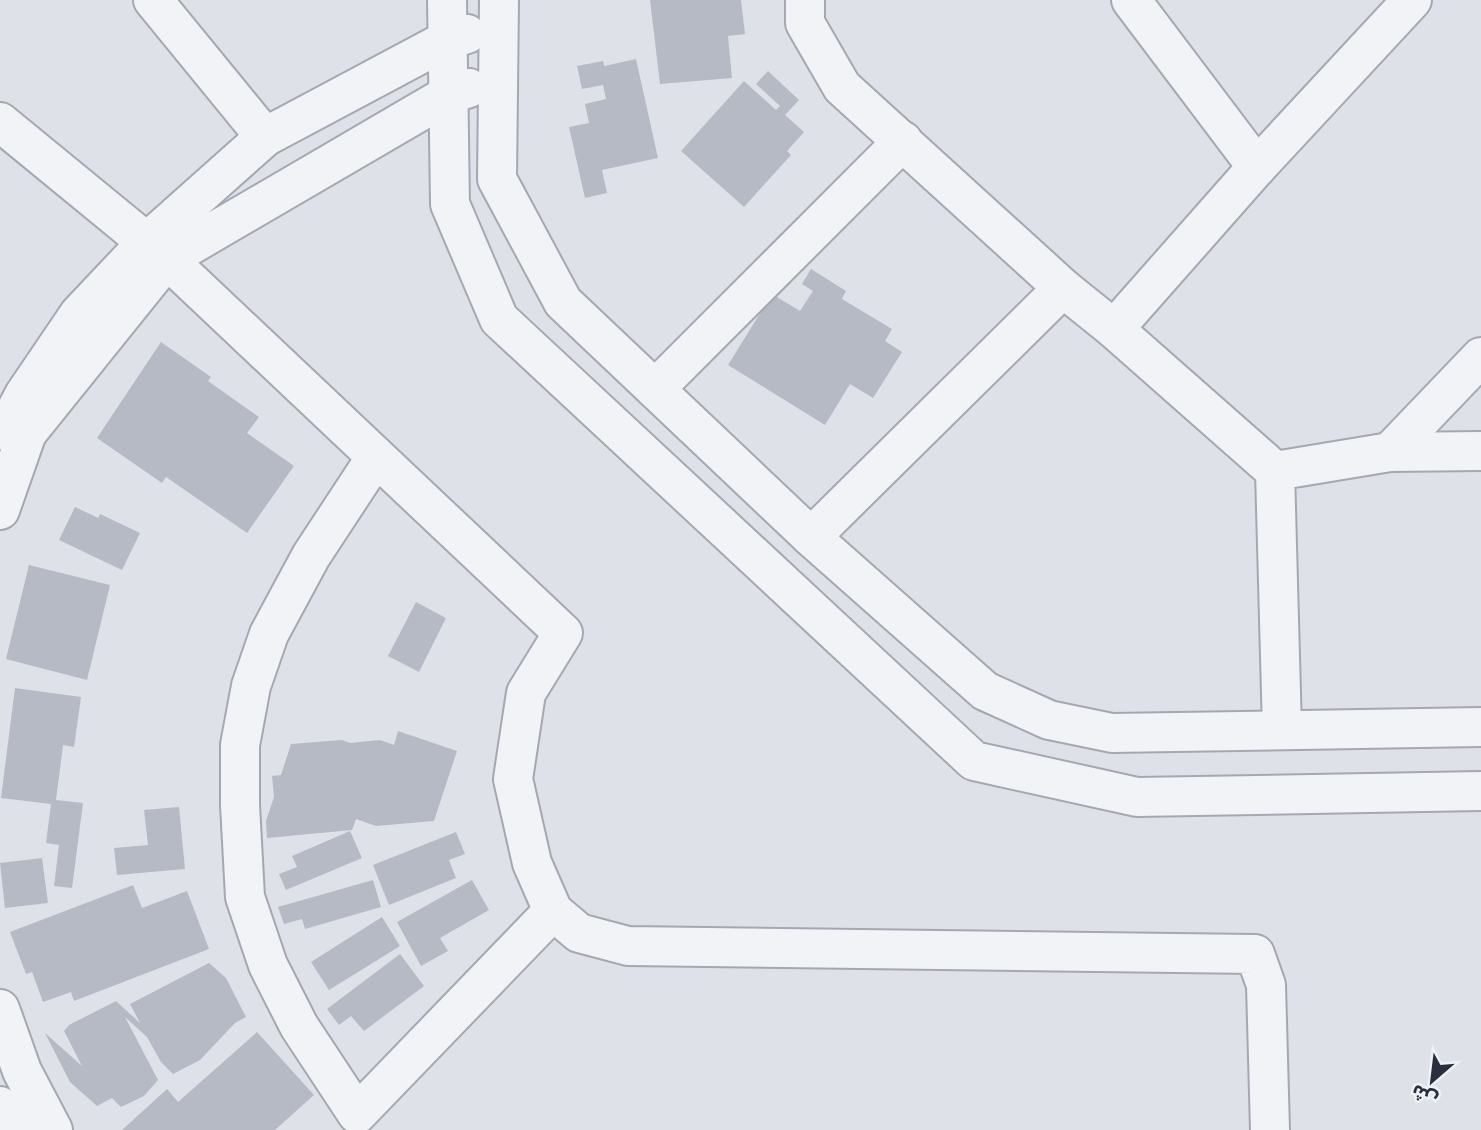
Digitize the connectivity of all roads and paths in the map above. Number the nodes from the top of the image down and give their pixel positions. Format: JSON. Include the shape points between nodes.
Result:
{"nodes":[{"id":1,"x":153,"y":0,"type":"edge"},
{"id":2,"x":447,"y":0,"type":"edge"},
{"id":3,"x":805,"y":0,"type":"edge"},
{"id":4,"x":1131,"y":0,"type":"edge"},
{"id":5,"x":1412,"y":0,"type":"edge"},
{"id":6,"x":499,"y":12,"type":"edge"},
{"id":7,"x":447,"y":40,"type":"junction"},
{"id":8,"x":498,"y":79,"type":"junction"},
{"id":9,"x":448,"y":95,"type":"junction"},
{"id":10,"x":0,"y":122,"type":"edge"},
{"id":11,"x":265,"y":136,"type":"junction"},
{"id":12,"x":903,"y":141,"type":"junction"},
{"id":13,"x":1257,"y":167,"type":"junction"},
{"id":14,"x":156,"y":251,"type":"junction"},
{"id":15,"x":1063,"y":288,"type":"junction"},
{"id":16,"x":1114,"y":329,"type":"junction"},
{"id":17,"x":1481,"y":357,"type":"edge"},
{"id":18,"x":655,"y":389,"type":"junction"},
{"id":19,"x":0,"y":440,"type":"edge"},
{"id":20,"x":1481,"y":451,"type":"edge"},
{"id":21,"x":1390,"y":452,"type":"junction"},
{"id":22,"x":376,"y":457,"type":"junction"},
{"id":23,"x":1275,"y":471,"type":"junction"},
{"id":24,"x":0,"y":510,"type":"edge"},
{"id":25,"x":811,"y":537,"type":"junction"},
{"id":26,"x":1481,"y":727,"type":"edge"},
{"id":27,"x":1282,"y":730,"type":"junction"},
{"id":28,"x":1481,"y":791,"type":"edge"},
{"id":29,"x":553,"y":911,"type":"junction"},
{"id":30,"x":0,"y":1009,"type":"edge"},
{"id":31,"x":0,"y":1106,"type":"edge"},
{"id":32,"x":362,"y":1125,"type":"edge"},
{"id":33,"x":13,"y":1130,"type":"edge"},
{"id":34,"x":53,"y":1130,"type":"edge"},
{"id":35,"x":1270,"y":1130,"type":"edge"}],
"edges":[{"from":1,"to":11,"type":"street"},
{"from":2,"to":7,"type":"street"},
{"from":3,"to":12,"type":"street","via":[[805,23],[842,87]]},
{"from":4,"to":13,"type":"street"},
{"from":5,"to":13,"type":"street"},
{"from":6,"to":7,"type":"street"},
{"from":6,"to":8,"type":"street"},
{"from":7,"to":9,"type":"street"},
{"from":7,"to":11,"type":"street"},
{"from":8,"to":9,"type":"street"},
{"from":8,"to":18,"type":"street","via":[[497,179],[563,302]]},
{"from":9,"to":14,"type":"street"},
{"from":9,"to":28,"type":"street","via":[[450,204],[499,318],[974,761],[1137,797]]},
{"from":10,"to":14,"type":"street"},
{"from":11,"to":14,"type":"street"},
{"from":12,"to":15,"type":"street"},
{"from":12,"to":18,"type":"street"},
{"from":13,"to":16,"type":"street"},
{"from":14,"to":19,"type":"street","via":[[79,314],[24,395]]},
{"from":14,"to":22,"type":"street"},
{"from":14,"to":24,"type":"street","via":[[27,433]]},
{"from":15,"to":16,"type":"street"},
{"from":15,"to":25,"type":"street"},
{"from":16,"to":23,"type":"street"},
{"from":17,"to":21,"type":"street"},
{"from":18,"to":25,"type":"street"},
{"from":20,"to":21,"type":"street"},
{"from":21,"to":23,"type":"street"},
{"from":22,"to":29,"type":"street","via":[[563,633],[526,693],[513,779],[532,863]]},
{"from":22,"to":32,"type":"street","via":[[311,556],[268,634],[251,686],[240,745],[245,897],[268,965],[299,1026]]},
{"from":23,"to":27,"type":"street"},
{"from":25,"to":27,"type":"street","via":[[985,691],[1049,720],[1112,733]]},
{"from":26,"to":27,"type":"street"},
{"from":29,"to":32,"type":"street"},
{"from":29,"to":35,"type":"street","via":[[579,933],[628,946],[1255,954],[1266,985]]},
{"from":30,"to":34,"type":"street","via":[[22,1071]]},
{"from":31,"to":33,"type":"street"}]}
